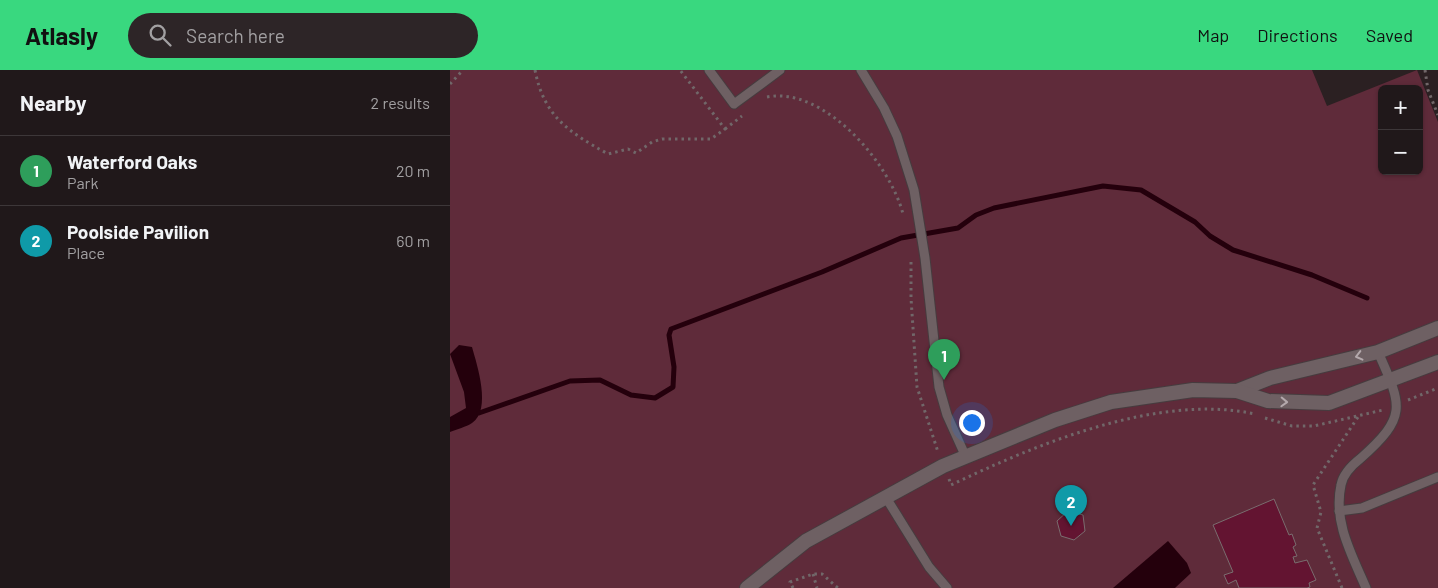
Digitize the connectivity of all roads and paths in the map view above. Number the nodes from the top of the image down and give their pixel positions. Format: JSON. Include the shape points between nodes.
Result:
{"nodes":[{"id":1,"x":463,"y":70,"type":"edge"},
{"id":2,"x":535,"y":70,"type":"edge"},
{"id":3,"x":680,"y":70,"type":"edge"},
{"id":4,"x":709,"y":70,"type":"edge"},
{"id":5,"x":780,"y":70,"type":"edge"},
{"id":6,"x":861,"y":70,"type":"edge"},
{"id":7,"x":1425,"y":70,"type":"edge"},
{"id":8,"x":450,"y":84,"type":"edge"},
{"id":9,"x":765,"y":97,"type":"dead end"},
{"id":10,"x":745,"y":113,"type":"dead end"},
{"id":11,"x":1438,"y":116,"type":"edge"},
{"id":12,"x":724,"y":129,"type":"junction"},
{"id":13,"x":904,"y":217,"type":"dead end"},
{"id":14,"x":911,"y":256,"type":"dead end"},
{"id":15,"x":1438,"y":328,"type":"edge"},
{"id":16,"x":1378,"y":352,"type":"junction"},
{"id":17,"x":1438,"y":362,"type":"edge"},
{"id":18,"x":1391,"y":381,"type":"junction"},
{"id":19,"x":1438,"y":388,"type":"edge"},
{"id":20,"x":1237,"y":391,"type":"junction"},
{"id":21,"x":1396,"y":405,"type":"junction"},
{"id":22,"x":965,"y":455,"type":"junction"},
{"id":23,"x":943,"y":466,"type":"junction"},
{"id":24,"x":1438,"y":477,"type":"edge"},
{"id":25,"x":885,"y":496,"type":"junction"},
{"id":26,"x":1339,"y":511,"type":"junction"},
{"id":27,"x":813,"y":574,"type":"junction"},
{"id":28,"x":747,"y":588,"type":"edge"},
{"id":29,"x":793,"y":588,"type":"edge"},
{"id":30,"x":817,"y":588,"type":"edge"},
{"id":31,"x":838,"y":588,"type":"edge"},
{"id":32,"x":947,"y":588,"type":"edge"},
{"id":33,"x":1366,"y":588,"type":"edge"}],
"edges":[{"from":1,"to":8,"type":"path"},
{"from":2,"to":12,"type":"path","via":[[549,109],[566,129],[608,154],[628,149],[636,153],[662,139],[712,138]]},
{"from":3,"to":12,"type":"path"},
{"from":4,"to":5,"type":"lane","via":[[734,104]]},
{"from":6,"to":22,"type":"lane","via":[[897,136],[914,190],[925,258],[938,387]]},
{"from":7,"to":11,"type":"path","via":[[1428,90]]},
{"from":9,"to":13,"type":"path","via":[[794,96],[821,108],[837,120],[883,169]]},
{"from":10,"to":12,"type":"path"},
{"from":14,"to":23,"type":"path","via":[[911,307],[918,387]]},
{"from":15,"to":16,"type":"street"},
{"from":16,"to":18,"type":"lane"},
{"from":16,"to":20,"type":"street","one_way":true,"via":[[1270,378]]},
{"from":17,"to":18,"type":"street"},
{"from":20,"to":18,"type":"street","one_way":true,"via":[[1268,401],[1329,403]]},
{"from":18,"to":21,"type":"lane"},
{"from":19,"to":21,"type":"path"},
{"from":20,"to":22,"type":"street","via":[[1193,390],[1111,402]]},
{"from":21,"to":23,"type":"path","via":[[1314,426],[1292,426],[1234,410],[1191,409],[1134,418],[1045,445],[951,485]]},
{"from":21,"to":26,"type":"lane","via":[[1393,424],[1379,442],[1349,468],[1341,484]]},
{"from":22,"to":23,"type":"street"},
{"from":23,"to":25,"type":"street"},
{"from":24,"to":26,"type":"lane","via":[[1362,508]]},
{"from":25,"to":28,"type":"street","via":[[806,541]]},
{"from":25,"to":32,"type":"lane","via":[[919,553]]},
{"from":26,"to":33,"type":"lane","via":[[1342,532]]},
{"from":27,"to":29,"type":"path","via":[[790,582]]},
{"from":27,"to":30,"type":"path"},
{"from":27,"to":31,"type":"path","via":[[822,574]]}]}
